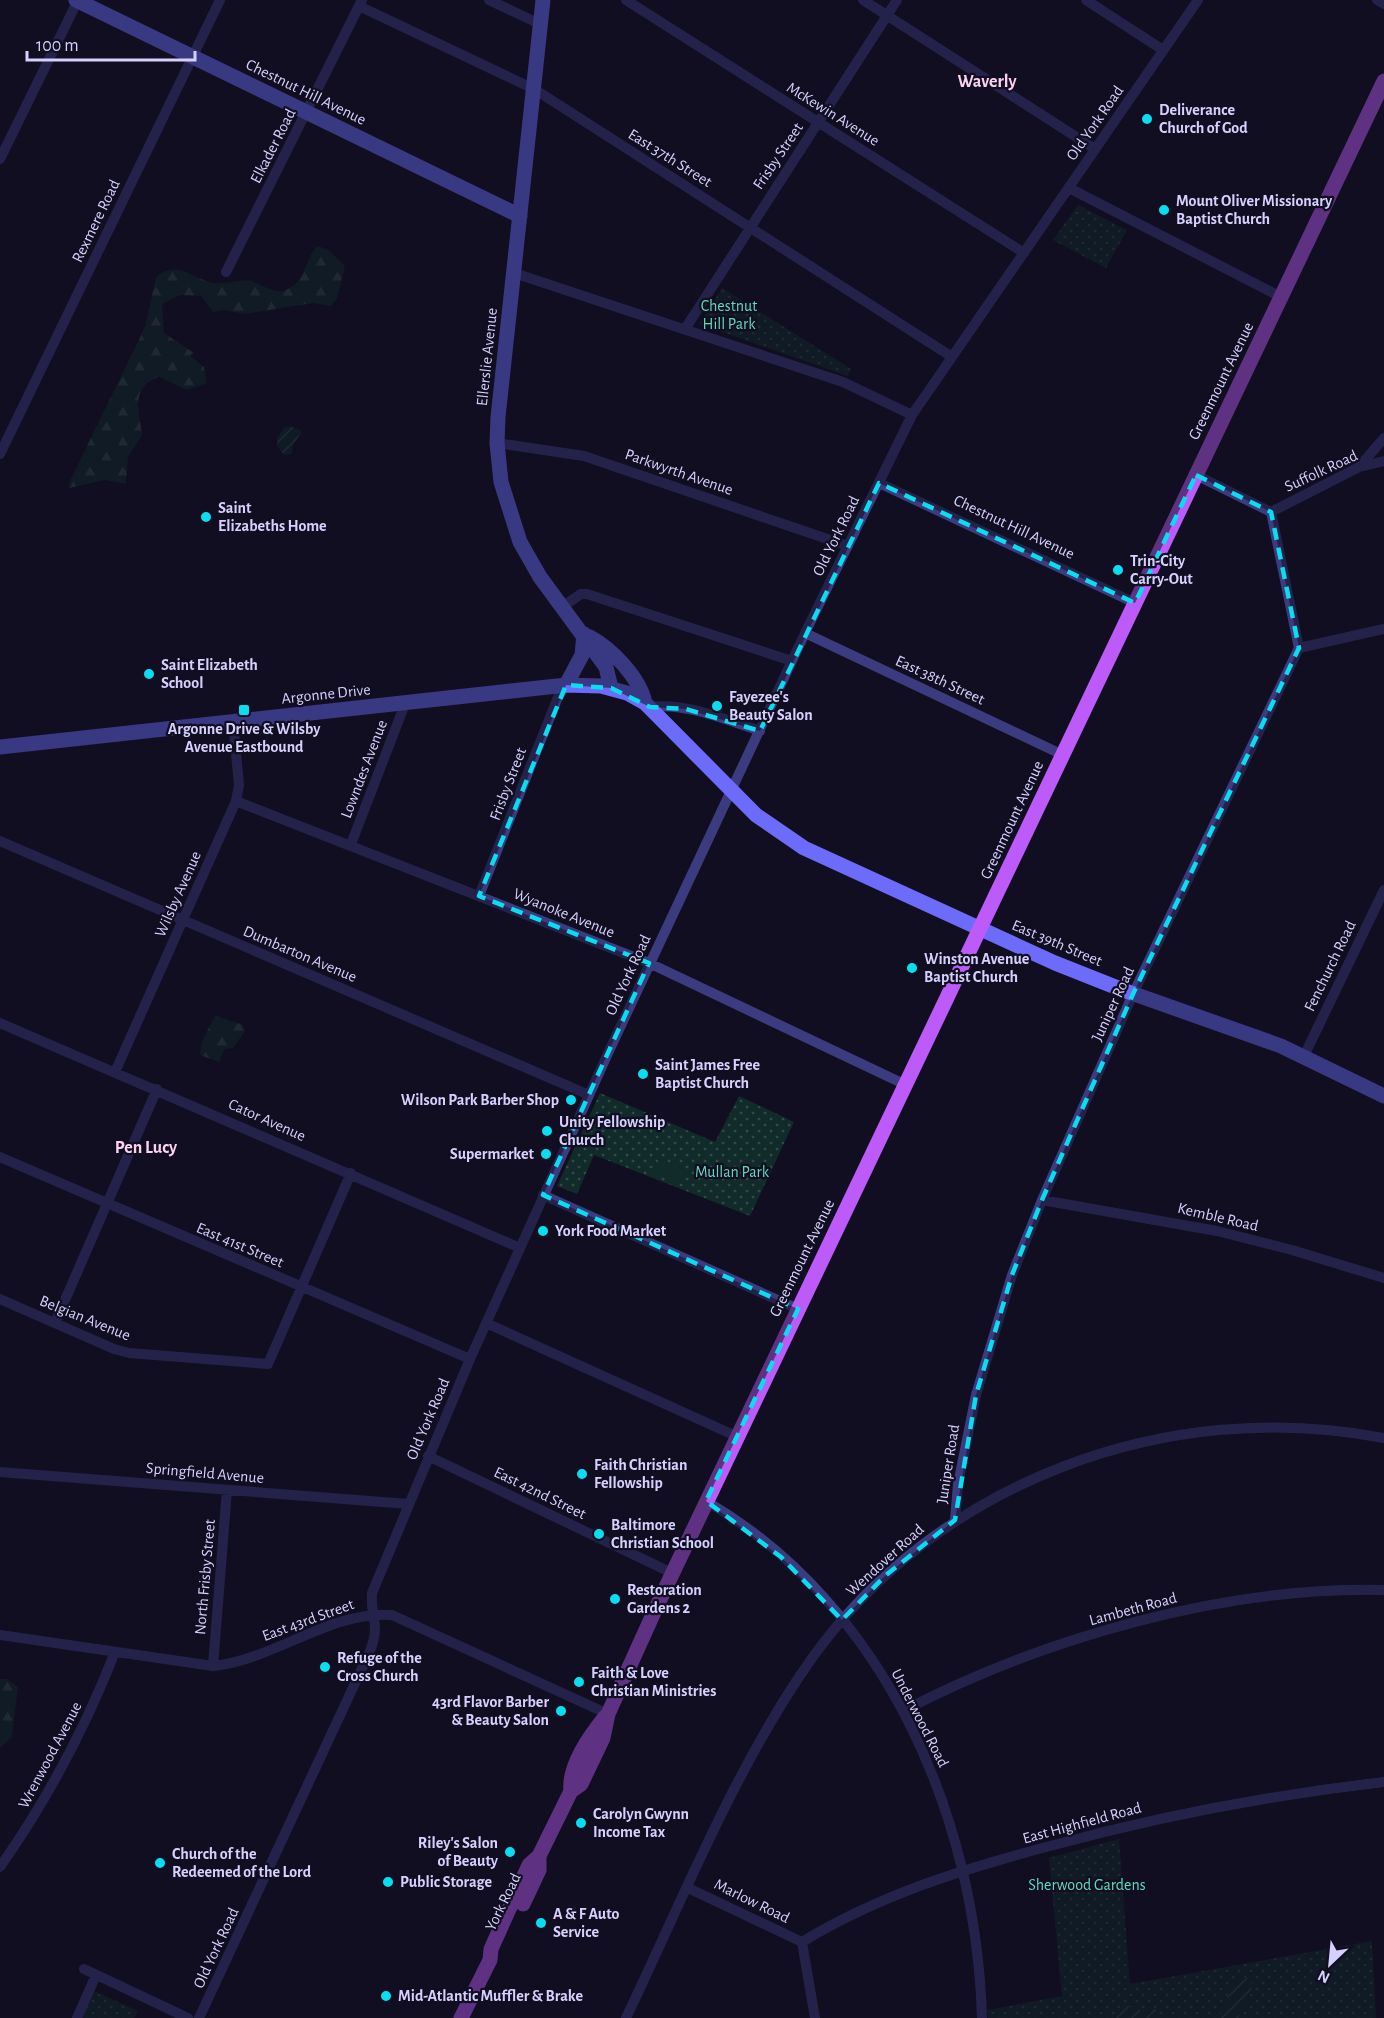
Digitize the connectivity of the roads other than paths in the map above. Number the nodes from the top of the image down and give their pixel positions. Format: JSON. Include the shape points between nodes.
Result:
{"nodes":[{"id":1,"x":77,"y":0,"type":"edge"},
{"id":2,"x":220,"y":0,"type":"edge"},
{"id":3,"x":489,"y":0,"type":"edge"},
{"id":4,"x":543,"y":0,"type":"edge"},
{"id":5,"x":626,"y":0,"type":"edge"},
{"id":6,"x":863,"y":0,"type":"edge"},
{"id":7,"x":897,"y":0,"type":"edge"},
{"id":8,"x":1086,"y":0,"type":"edge"},
{"id":9,"x":1198,"y":0,"type":"edge"},
{"id":10,"x":1377,"y":0,"type":"edge"},
{"id":11,"x":361,"y":3,"type":"edge"},
{"id":12,"x":1384,"y":3,"type":"edge"},
{"id":13,"x":887,"y":16,"type":"junction"},
{"id":14,"x":540,"y":24,"type":"junction"},
{"id":15,"x":1163,"y":50,"type":"junction"},
{"id":16,"x":192,"y":57,"type":"junction"},
{"id":17,"x":1384,"y":81,"type":"edge"},
{"id":18,"x":534,"y":89,"type":"junction"},
{"id":19,"x":306,"y":112,"type":"junction"},
{"id":20,"x":819,"y":123,"type":"junction"},
{"id":21,"x":1095,"y":149,"type":"junction"},
{"id":22,"x":0,"y":159,"type":"edge"},
{"id":23,"x":1069,"y":188,"type":"junction"},
{"id":24,"x":520,"y":216,"type":"junction"},
{"id":25,"x":750,"y":226,"type":"junction"},
{"id":26,"x":1024,"y":254,"type":"junction"},
{"id":27,"x":226,"y":272,"type":"dead end"},
{"id":28,"x":514,"y":273,"type":"junction"},
{"id":29,"x":1281,"y":297,"type":"junction"},
{"id":30,"x":685,"y":329,"type":"junction"},
{"id":31,"x":952,"y":357,"type":"junction"},
{"id":32,"x":912,"y":415,"type":"junction"},
{"id":33,"x":1384,"y":438,"type":"edge"},
{"id":34,"x":497,"y":443,"type":"junction"},
{"id":35,"x":0,"y":454,"type":"edge"},
{"id":36,"x":1384,"y":461,"type":"edge"},
{"id":37,"x":1359,"y":467,"type":"junction"},
{"id":38,"x":1196,"y":476,"type":"junction"},
{"id":39,"x":879,"y":483,"type":"junction"},
{"id":40,"x":1271,"y":512,"type":"junction"},
{"id":41,"x":848,"y":546,"type":"junction"},
{"id":42,"x":1135,"y":603,"type":"junction"},
{"id":43,"x":562,"y":607,"type":"junction"},
{"id":44,"x":1384,"y":629,"type":"edge"},
{"id":45,"x":804,"y":633,"type":"junction"},
{"id":46,"x":584,"y":634,"type":"junction"},
{"id":47,"x":1299,"y":648,"type":"junction"},
{"id":48,"x":792,"y":661,"type":"junction"},
{"id":49,"x":566,"y":685,"type":"junction"},
{"id":50,"x":611,"y":688,"type":"junction"},
{"id":51,"x":405,"y":704,"type":"junction"},
{"id":52,"x":648,"y":705,"type":"junction"},
{"id":53,"x":232,"y":722,"type":"junction"},
{"id":54,"x":760,"y":730,"type":"junction"},
{"id":55,"x":0,"y":747,"type":"edge"},
{"id":56,"x":1063,"y":755,"type":"junction"},
{"id":57,"x":733,"y":791,"type":"junction"},
{"id":58,"x":236,"y":801,"type":"junction"},
{"id":59,"x":0,"y":841,"type":"edge"},
{"id":60,"x":351,"y":844,"type":"junction"},
{"id":61,"x":1384,"y":890,"type":"edge"},
{"id":62,"x":479,"y":896,"type":"junction"},
{"id":63,"x":183,"y":920,"type":"junction"},
{"id":64,"x":980,"y":929,"type":"junction"},
{"id":65,"x":650,"y":963,"type":"junction"},
{"id":66,"x":1133,"y":994,"type":"junction"},
{"id":67,"x":0,"y":1023,"type":"edge"},
{"id":68,"x":1304,"y":1056,"type":"junction"},
{"id":69,"x":116,"y":1072,"type":"junction"},
{"id":70,"x":906,"y":1085,"type":"junction"},
{"id":71,"x":158,"y":1089,"type":"junction"},
{"id":72,"x":589,"y":1095,"type":"junction"},
{"id":73,"x":1384,"y":1096,"type":"edge"},
{"id":74,"x":0,"y":1157,"type":"edge"},
{"id":75,"x":351,"y":1173,"type":"junction"},
{"id":76,"x":543,"y":1195,"type":"junction"},
{"id":77,"x":1042,"y":1200,"type":"junction"},
{"id":78,"x":106,"y":1203,"type":"junction"},
{"id":79,"x":520,"y":1248,"type":"junction"},
{"id":80,"x":1384,"y":1278,"type":"edge"},
{"id":81,"x":300,"y":1287,"type":"junction"},
{"id":82,"x":0,"y":1299,"type":"edge"},
{"id":83,"x":798,"y":1309,"type":"junction"},
{"id":84,"x":55,"y":1323,"type":"junction"},
{"id":85,"x":486,"y":1323,"type":"junction"},
{"id":86,"x":470,"y":1359,"type":"junction"},
{"id":87,"x":738,"y":1437,"type":"junction"},
{"id":88,"x":1384,"y":1438,"type":"edge"},
{"id":89,"x":428,"y":1456,"type":"junction"},
{"id":90,"x":0,"y":1472,"type":"edge"},
{"id":91,"x":227,"y":1490,"type":"junction"},
{"id":92,"x":706,"y":1501,"type":"junction"},
{"id":93,"x":408,"y":1504,"type":"junction"},
{"id":94,"x":955,"y":1520,"type":"junction"},
{"id":95,"x":672,"y":1573,"type":"junction"},
{"id":96,"x":1384,"y":1590,"type":"edge"},
{"id":97,"x":373,"y":1614,"type":"junction"},
{"id":98,"x":842,"y":1620,"type":"junction"},
{"id":99,"x":0,"y":1635,"type":"edge"},
{"id":100,"x":115,"y":1652,"type":"junction"},
{"id":101,"x":213,"y":1666,"type":"junction"},
{"id":102,"x":903,"y":1711,"type":"junction"},
{"id":103,"x":608,"y":1714,"type":"junction"},
{"id":104,"x":1384,"y":1782,"type":"edge"},
{"id":105,"x":0,"y":1867,"type":"edge"},
{"id":106,"x":963,"y":1870,"type":"junction"},
{"id":107,"x":688,"y":1888,"type":"junction"},
{"id":108,"x":802,"y":1942,"type":"junction"},
{"id":109,"x":84,"y":1969,"type":"dead end"},
{"id":110,"x":96,"y":1975,"type":"junction"},
{"id":111,"x":77,"y":2018,"type":"edge"},
{"id":112,"x":188,"y":2018,"type":"edge"},
{"id":113,"x":199,"y":2018,"type":"edge"},
{"id":114,"x":462,"y":2018,"type":"edge"},
{"id":115,"x":626,"y":2018,"type":"edge"},
{"id":116,"x":815,"y":2018,"type":"edge"},
{"id":117,"x":982,"y":2018,"type":"edge"}],
"edges":[{"from":1,"to":16,"type":"main road","name":"Chestnut Hill Avenue"},
{"from":1,"to":22,"type":"street"},
{"from":2,"to":16,"type":"street","name":"Rexmere Road"},
{"from":3,"to":14,"type":"street"},
{"from":4,"to":14,"type":"main road","name":"Ellerslie Avenue"},
{"from":5,"to":20,"type":"street","name":"McKewin Avenue"},
{"from":6,"to":13,"type":"street"},
{"from":7,"to":13,"type":"street","name":"Frisby Street"},
{"from":8,"to":15,"type":"street"},
{"from":9,"to":15,"type":"street","name":"Old York Road"},
{"from":10,"to":12,"type":"street"},
{"from":11,"to":18,"type":"street","name":"East 37th Street"},
{"from":11,"to":19,"type":"street","name":"Elkader Road"},
{"from":13,"to":20,"type":"street","name":"Frisby Street"},
{"from":13,"to":21,"type":"street"},
{"from":14,"to":18,"type":"main road","name":"Ellerslie Avenue"},
{"from":15,"to":21,"type":"street","name":"Old York Road"},
{"from":16,"to":19,"type":"main road","name":"Chestnut Hill Avenue"},
{"from":16,"to":35,"type":"street","name":"Rexmere Road"},
{"from":17,"to":29,"type":"main road","name":"Greenmount Avenue"},
{"from":18,"to":24,"type":"main road","name":"Ellerslie Avenue"},
{"from":18,"to":25,"type":"street","name":"East 37th Street"},
{"from":19,"to":24,"type":"main road","name":"Chestnut Hill Avenue"},
{"from":19,"to":27,"type":"street","name":"Elkader Road"},
{"from":20,"to":25,"type":"street","name":"Frisby Street"},
{"from":20,"to":26,"type":"street","name":"McKewin Avenue"},
{"from":21,"to":23,"type":"street","name":"Old York Road"},
{"from":23,"to":26,"type":"street","name":"Old York Road"},
{"from":23,"to":29,"type":"street"},
{"from":24,"to":28,"type":"main road","name":"Ellerslie Avenue"},
{"from":25,"to":30,"type":"street","name":"Frisby Street"},
{"from":25,"to":31,"type":"street","name":"East 37th Street"},
{"from":26,"to":31,"type":"street","name":"Old York Road"},
{"from":28,"to":30,"type":"street"},
{"from":28,"to":34,"type":"main road","name":"Ellerslie Avenue"},
{"from":29,"to":38,"type":"main road","name":"Greenmount Avenue"},
{"from":30,"to":32,"type":"street","via":[[855,387]]},
{"from":31,"to":32,"type":"street","name":"Old York Road"},
{"from":32,"to":39,"type":"street","name":"Old York Road"},
{"from":33,"to":37,"type":"street"},
{"from":34,"to":41,"type":"street","name":"Parkwyrth Avenue","via":[[584,456]]},
{"from":34,"to":43,"type":"main road","name":"Ellerslie Avenue","via":[[501,482],[513,524],[529,559]]},
{"from":36,"to":37,"type":"street","name":"Suffolk Road"},
{"from":37,"to":40,"type":"street","name":"Suffolk Road"},
{"from":38,"to":40,"type":"street"},
{"from":38,"to":42,"type":"main road","name":"Greenmount Avenue"},
{"from":39,"to":41,"type":"street","name":"Old York Road"},
{"from":39,"to":42,"type":"street","name":"Chestnut Hill Avenue"},
{"from":40,"to":47,"type":"street"},
{"from":41,"to":45,"type":"street","name":"Old York Road"},
{"from":42,"to":56,"type":"main road","name":"Greenmount Avenue"},
{"from":43,"to":46,"type":"main road","name":"Ellerslie Avenue"},
{"from":43,"to":48,"type":"street","via":[[587,594]]},
{"from":44,"to":47,"type":"street"},
{"from":45,"to":48,"type":"street","name":"Old York Road"},
{"from":45,"to":56,"type":"street","name":"East 38th Street"},
{"from":46,"to":49,"type":"main road","via":[[582,655]]},
{"from":46,"to":50,"type":"main road","name":"Ellerslie Avenue","via":[[609,672]]},
{"from":46,"to":52,"type":"main road","via":[[600,643],[635,679]]},
{"from":47,"to":66,"type":"street","name":"Juniper Road"},
{"from":48,"to":54,"type":"street","name":"Old York Road"},
{"from":49,"to":50,"type":"main road","name":"Argonne Drive"},
{"from":49,"to":51,"type":"main road","name":"Argonne Drive"},
{"from":49,"to":62,"type":"street","name":"Frisby Street"},
{"from":50,"to":52,"type":"main road","name":"Argonne Drive"},
{"from":51,"to":53,"type":"main road","name":"Argonne Drive"},
{"from":51,"to":60,"type":"street","name":"Lowndes Avenue"},
{"from":52,"to":54,"type":"street","via":[[686,709]]},
{"from":52,"to":57,"type":"main road"},
{"from":53,"to":55,"type":"main road","name":"Argonne Drive"},
{"from":53,"to":58,"type":"street","name":"Wilsby Avenue","via":[[239,785]]},
{"from":54,"to":57,"type":"street","name":"Old York Road"},
{"from":56,"to":64,"type":"main road","name":"Greenmount Avenue"},
{"from":57,"to":64,"type":"main road","name":"East 39th Street","via":[[790,840]]},
{"from":57,"to":65,"type":"street","name":"Old York Road"},
{"from":58,"to":60,"type":"street","name":"Wyanoke Avenue"},
{"from":58,"to":63,"type":"street","name":"Wilsby Avenue"},
{"from":59,"to":63,"type":"street","name":"Dumbarton Avenue"},
{"from":60,"to":62,"type":"street","name":"Wyanoke Avenue"},
{"from":61,"to":68,"type":"street","name":"Fenchurch Road"},
{"from":62,"to":65,"type":"street","name":"Wyanoke Avenue"},
{"from":63,"to":69,"type":"street","name":"Wilsby Avenue"},
{"from":63,"to":72,"type":"street","name":"Dumbarton Avenue"},
{"from":64,"to":66,"type":"main road","name":"East 39th Street"},
{"from":64,"to":70,"type":"main road","name":"Greenmount Avenue"},
{"from":65,"to":70,"type":"street","name":"Wyanoke Avenue"},
{"from":65,"to":72,"type":"street","name":"Old York Road"},
{"from":66,"to":68,"type":"main road","name":"East 39th Street"},
{"from":66,"to":77,"type":"street","name":"Juniper Road"},
{"from":67,"to":69,"type":"street","name":"Cator Avenue"},
{"from":68,"to":73,"type":"main road","name":"East 39th Street"},
{"from":69,"to":71,"type":"street","name":"Cator Avenue"},
{"from":70,"to":83,"type":"main road","name":"Greenmount Avenue"},
{"from":71,"to":75,"type":"street","name":"Cator Avenue"},
{"from":71,"to":78,"type":"street"},
{"from":72,"to":76,"type":"street","name":"Old York Road"},
{"from":74,"to":78,"type":"street","name":"East 41st Street"},
{"from":75,"to":79,"type":"street","name":"Cator Avenue"},
{"from":75,"to":81,"type":"street"},
{"from":76,"to":79,"type":"street","name":"Old York Road"},
{"from":76,"to":83,"type":"street"},
{"from":77,"to":80,"type":"street","name":"Kemble Road","via":[[1217,1231]]},
{"from":77,"to":94,"type":"street","name":"Juniper Road","via":[[1012,1275],[976,1395],[958,1484]]},
{"from":78,"to":81,"type":"street","name":"East 41st Street"},
{"from":78,"to":84,"type":"street"},
{"from":79,"to":85,"type":"street","name":"Old York Road"},
{"from":81,"to":84,"type":"street","name":"Belgian Avenue","via":[[268,1364],[129,1353]]},
{"from":81,"to":86,"type":"street","name":"East 41st Street"},
{"from":82,"to":84,"type":"street","name":"Belgian Avenue"},
{"from":83,"to":87,"type":"main road","name":"Greenmount Avenue"},
{"from":85,"to":86,"type":"street","name":"Old York Road"},
{"from":85,"to":87,"type":"street"},
{"from":86,"to":89,"type":"street","name":"Old York Road"},
{"from":87,"to":92,"type":"main road","name":"Greenmount Avenue"},
{"from":88,"to":94,"type":"street","name":"Wendover Road","via":[[1280,1427],[1186,1433],[1074,1462]]},
{"from":89,"to":93,"type":"street","name":"Old York Road"},
{"from":89,"to":95,"type":"street","name":"East 42nd Street"},
{"from":90,"to":91,"type":"street","name":"Springfield Avenue"},
{"from":91,"to":93,"type":"street","name":"Springfield Avenue"},
{"from":91,"to":101,"type":"street","name":"North Frisby Street"},
{"from":92,"to":95,"type":"main road","name":"Greenmount Avenue"},
{"from":92,"to":98,"type":"street","name":"Underwood Road","via":[[774,1551]]},
{"from":93,"to":97,"type":"street","name":"Old York Road","via":[[372,1593]]},
{"from":94,"to":98,"type":"street","name":"Wendover Road","via":[[885,1576]]},
{"from":95,"to":103,"type":"main road","name":"York Road"},
{"from":96,"to":102,"type":"street","name":"Lambeth Road","via":[[1274,1597],[1132,1623],[966,1680]]},
{"from":97,"to":101,"type":"street","name":"East 43rd Street","via":[[242,1660]]},
{"from":97,"to":103,"type":"street","name":"East 43rd Street","via":[[392,1615]]},
{"from":97,"to":113,"type":"street","name":"Old York Road","via":[[376,1631],[370,1651]]},
{"from":98,"to":102,"type":"street","name":"Underwood Road"},
{"from":98,"to":107,"type":"street","name":"Wendover Road","via":[[771,1724]]},
{"from":99,"to":100,"type":"street","name":"East 43rd Street"},
{"from":100,"to":101,"type":"street","name":"East 43rd Street"},
{"from":100,"to":105,"type":"street","name":"Wrenwood Avenue","via":[[61,1770]]},
{"from":102,"to":106,"type":"street","name":"Underwood Road","via":[[935,1778]]},
{"from":103,"to":114,"type":"main road","name":"York Road","via":[[593,1733],[569,1779],[571,1791],[539,1856],[530,1865]]},
{"from":104,"to":106,"type":"street","name":"East Highfield Road","via":[[1274,1796],[1168,1816]]},
{"from":106,"to":108,"type":"street","name":"East Highfield Road","via":[[891,1896]]},
{"from":106,"to":117,"type":"street","name":"Underwood Road","via":[[976,1946]]},
{"from":107,"to":108,"type":"street","name":"Marlow Road"},
{"from":107,"to":115,"type":"street","name":"Wendover Road"},
{"from":108,"to":116,"type":"street"},
{"from":109,"to":110,"type":"street"},
{"from":110,"to":111,"type":"street"},
{"from":110,"to":112,"type":"street"}]}
